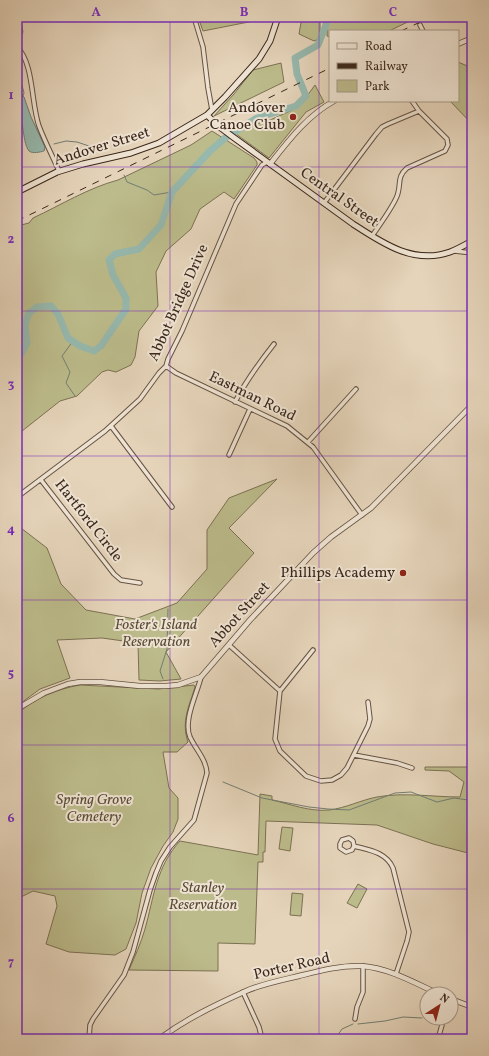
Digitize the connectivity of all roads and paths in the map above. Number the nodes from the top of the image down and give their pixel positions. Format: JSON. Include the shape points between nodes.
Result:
{"nodes":[{"id":1,"x":81,"y":17,"type":"edge"},
{"id":2,"x":92,"y":17,"type":"edge"},
{"id":3,"x":194,"y":17,"type":"edge"},
{"id":4,"x":278,"y":17,"type":"edge"},
{"id":5,"x":420,"y":26,"type":"dead end"},
{"id":6,"x":422,"y":30,"type":"edge"},
{"id":7,"x":472,"y":38,"type":"edge"},
{"id":8,"x":459,"y":44,"type":"edge"},
{"id":9,"x":17,"y":48,"type":"edge"},
{"id":10,"x":333,"y":102,"type":"edge"},
{"id":11,"x":413,"y":102,"type":"edge"},
{"id":12,"x":212,"y":110,"type":"junction"},
{"id":13,"x":418,"y":110,"type":"junction"},
{"id":14,"x":207,"y":115,"type":"junction"},
{"id":15,"x":268,"y":163,"type":"junction"},
{"id":16,"x":59,"y":171,"type":"junction"},
{"id":17,"x":17,"y":192,"type":"edge"},
{"id":18,"x":324,"y":203,"type":"junction"},
{"id":19,"x":372,"y":236,"type":"junction"},
{"id":20,"x":472,"y":241,"type":"edge"},
{"id":21,"x":453,"y":250,"type":"junction"},
{"id":22,"x":472,"y":253,"type":"edge"},
{"id":23,"x":274,"y":344,"type":"dead end"},
{"id":24,"x":166,"y":366,"type":"junction"},
{"id":25,"x":356,"y":390,"type":"dead end"},
{"id":26,"x":235,"y":402,"type":"junction"},
{"id":27,"x":472,"y":405,"type":"edge"},
{"id":28,"x":250,"y":409,"type":"junction"},
{"id":29,"x":111,"y":426,"type":"junction"},
{"id":30,"x":308,"y":442,"type":"junction"},
{"id":31,"x":230,"y":455,"type":"dead end"},
{"id":32,"x":41,"y":480,"type":"junction"},
{"id":33,"x":17,"y":497,"type":"edge"},
{"id":34,"x":172,"y":507,"type":"dead end"},
{"id":35,"x":362,"y":515,"type":"junction"},
{"id":36,"x":140,"y":583,"type":"dead end"},
{"id":37,"x":229,"y":645,"type":"junction"},
{"id":38,"x":313,"y":650,"type":"dead end"},
{"id":39,"x":201,"y":677,"type":"junction"},
{"id":40,"x":280,"y":691,"type":"junction"},
{"id":41,"x":368,"y":702,"type":"dead end"},
{"id":42,"x":17,"y":710,"type":"edge"},
{"id":43,"x":354,"y":755,"type":"junction"},
{"id":44,"x":412,"y":768,"type":"dead end"},
{"id":45,"x":354,"y":846,"type":"junction"},
{"id":46,"x":363,"y":966,"type":"junction"},
{"id":47,"x":396,"y":974,"type":"junction"},
{"id":48,"x":422,"y":986,"type":"edge"},
{"id":49,"x":243,"y":992,"type":"junction"},
{"id":50,"x":459,"y":1002,"type":"edge"},
{"id":51,"x":472,"y":1007,"type":"edge"},
{"id":52,"x":355,"y":1019,"type":"dead end"},
{"id":53,"x":442,"y":1026,"type":"edge"},
{"id":54,"x":89,"y":1039,"type":"edge"},
{"id":55,"x":158,"y":1039,"type":"edge"},
{"id":56,"x":262,"y":1039,"type":"edge"},
{"id":57,"x":438,"y":1039,"type":"edge"}],
"edges":[{"from":1,"to":2,"type":"street"},
{"from":3,"to":12,"type":"street","via":[[203,47]]},
{"from":4,"to":12,"type":"main road","name":"Andover Street","via":[[266,49]]},
{"from":5,"to":6,"type":"street"},
{"from":7,"to":8,"type":"street"},
{"from":9,"to":16,"type":"street","via":[[21,51],[28,68],[39,126]]},
{"from":10,"to":15,"type":"street","via":[[298,128]]},
{"from":11,"to":13,"type":"street"},
{"from":12,"to":14,"type":"main road","name":"Andover Street"},
{"from":13,"to":18,"type":"street","via":[[382,127]]},
{"from":13,"to":19,"type":"street","via":[[447,140],[448,145],[445,151],[407,168],[400,174],[398,193]]},
{"from":14,"to":15,"type":"main road","name":"Central Street"},
{"from":14,"to":16,"type":"main road","name":"Andover Street","via":[[152,145],[131,153]]},
{"from":15,"to":18,"type":"main road","name":"Central Street"},
{"from":15,"to":24,"type":"street","name":"Abbot Bridge Drive","via":[[262,166],[236,204]]},
{"from":16,"to":17,"type":"main road","name":"Andover Street"},
{"from":18,"to":19,"type":"main road","name":"Central Street"},
{"from":19,"to":21,"type":"main road","name":"Central Street","via":[[413,255],[432,256]]},
{"from":20,"to":21,"type":"main road","name":"Central Street"},
{"from":21,"to":22,"type":"street"},
{"from":23,"to":26,"type":"street","via":[[245,382]]},
{"from":24,"to":26,"type":"street","name":"Eastman Road"},
{"from":24,"to":29,"type":"street","name":"Abbot Bridge Drive","via":[[140,399]]},
{"from":25,"to":30,"type":"street"},
{"from":26,"to":28,"type":"street","name":"Eastman Road"},
{"from":27,"to":35,"type":"street","name":"Abbot Street"},
{"from":28,"to":30,"type":"street","name":"Eastman Road","via":[[287,426]]},
{"from":28,"to":31,"type":"street"},
{"from":29,"to":32,"type":"street","name":"Abbot Bridge Drive"},
{"from":29,"to":34,"type":"street"},
{"from":30,"to":35,"type":"street","name":"Eastman Road"},
{"from":32,"to":33,"type":"street","name":"Abbot Bridge Drive"},
{"from":32,"to":36,"type":"street","name":"Hartford Circle","via":[[114,574],[121,580]]},
{"from":35,"to":37,"type":"street","name":"Abbot Street","via":[[313,553]]},
{"from":37,"to":39,"type":"street","name":"Abbot Street"},
{"from":37,"to":40,"type":"street"},
{"from":38,"to":40,"type":"street"},
{"from":39,"to":42,"type":"street","name":"Abbot Street","via":[[178,685],[166,686],[100,682],[68,684],[44,693]]},
{"from":39,"to":54,"type":"street","via":[[188,724],[190,738],[207,767],[195,816],[161,861],[129,965],[93,1019]]},
{"from":40,"to":43,"type":"street","via":[[275,739],[280,751],[306,776],[321,781],[336,778],[347,768]]},
{"from":41,"to":43,"type":"street","via":[[370,719]]},
{"from":43,"to":44,"type":"street"},
{"from":45,"to":45,"type":"street","via":[[346,852],[340,848],[342,840],[349,838]]},
{"from":45,"to":47,"type":"street","via":[[381,854],[393,868],[409,932]]},
{"from":46,"to":47,"type":"street","name":"Porter Road"},
{"from":46,"to":49,"type":"street","name":"Porter Road","via":[[309,973]]},
{"from":46,"to":52,"type":"street","via":[[363,992]]},
{"from":47,"to":48,"type":"street","name":"Porter Road"},
{"from":49,"to":55,"type":"street","name":"Porter Road","via":[[181,1023]]},
{"from":49,"to":56,"type":"street"},
{"from":50,"to":51,"type":"street"},
{"from":53,"to":57,"type":"street"}]}
